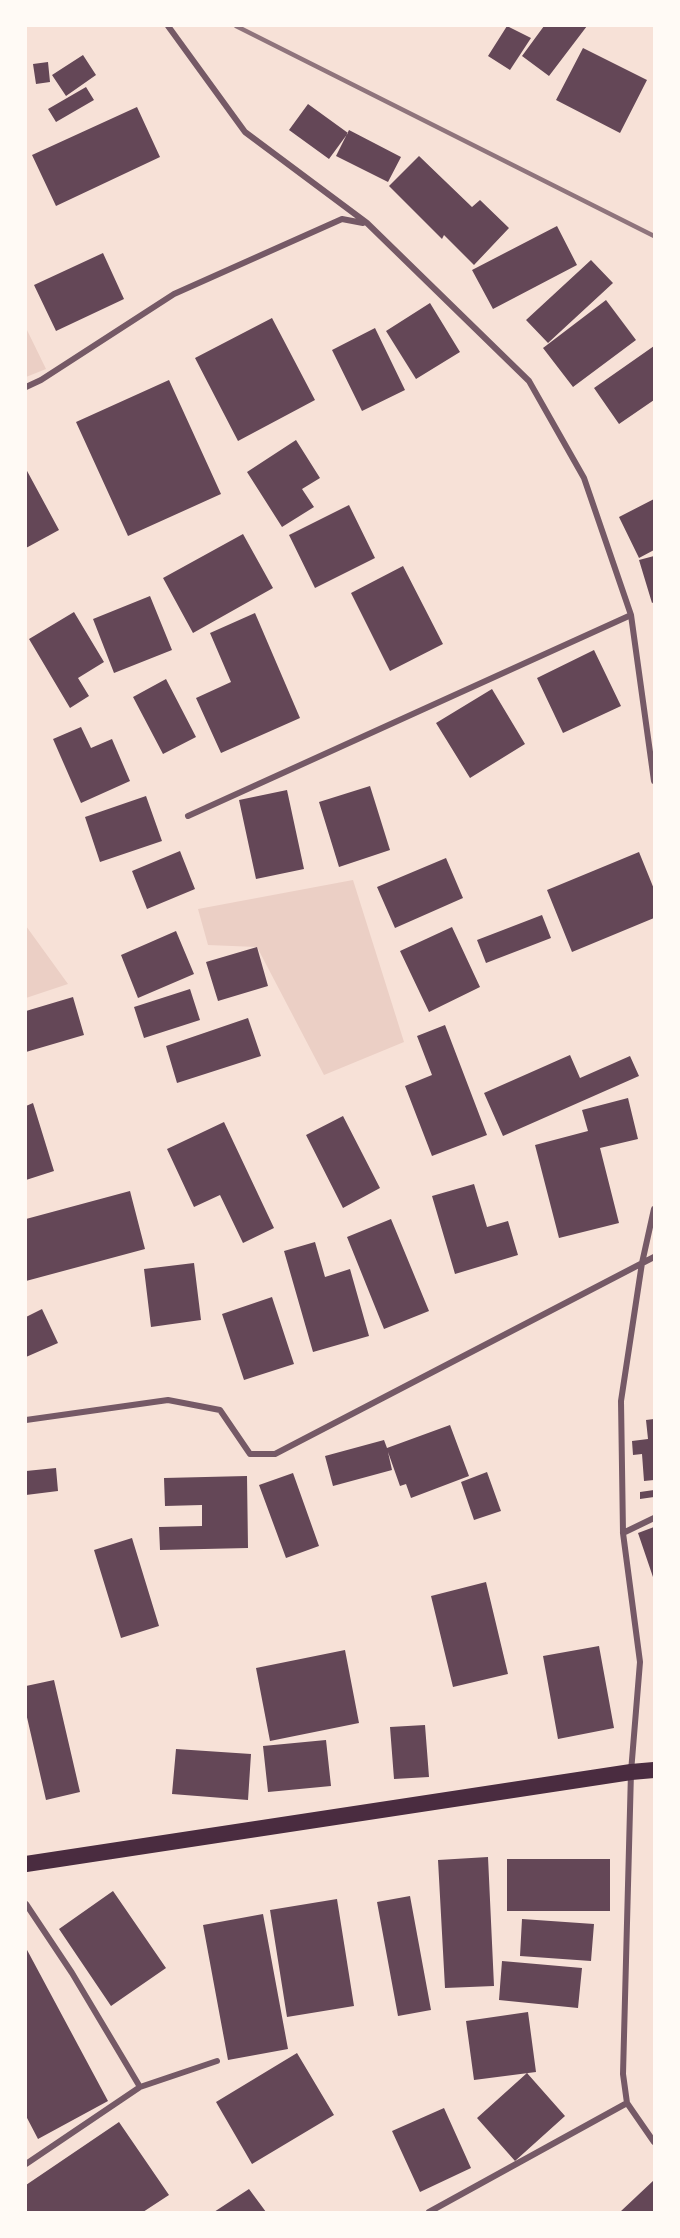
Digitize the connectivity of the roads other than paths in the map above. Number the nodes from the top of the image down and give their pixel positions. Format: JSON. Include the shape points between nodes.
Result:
{"nodes":[{"id":1,"x":168,"y":26,"type":"edge"},
{"id":2,"x":367,"y":224,"type":"junction"},
{"id":3,"x":26,"y":387,"type":"edge"},
{"id":4,"x":631,"y":615,"type":"junction"},
{"id":5,"x":654,"y":781,"type":"edge"},
{"id":6,"x":188,"y":816,"type":"dead end"},
{"id":7,"x":654,"y":1209,"type":"edge"},
{"id":8,"x":654,"y":1257,"type":"edge"},
{"id":9,"x":642,"y":1263,"type":"junction"},
{"id":10,"x":26,"y":1420,"type":"edge"},
{"id":11,"x":654,"y":1518,"type":"edge"},
{"id":12,"x":623,"y":1533,"type":"junction"},
{"id":13,"x":654,"y":1770,"type":"edge"},
{"id":14,"x":631,"y":1772,"type":"junction"},
{"id":15,"x":26,"y":1863,"type":"edge"},
{"id":16,"x":26,"y":1904,"type":"edge"},
{"id":17,"x":217,"y":2061,"type":"dead end"},
{"id":18,"x":140,"y":2086,"type":"junction"},
{"id":19,"x":627,"y":2103,"type":"junction"},
{"id":20,"x":654,"y":2142,"type":"edge"},
{"id":21,"x":26,"y":2164,"type":"edge"},
{"id":22,"x":429,"y":2212,"type":"edge"}],
"edges":[{"from":1,"to":2,"type":"street","via":[[245,132]]},
{"from":2,"to":3,"type":"street","via":[[342,219],[174,294],[42,381]]},
{"from":2,"to":4,"type":"street","via":[[529,381],[584,478]]},
{"from":4,"to":5,"type":"street"},
{"from":4,"to":6,"type":"street"},
{"from":7,"to":9,"type":"street"},
{"from":8,"to":9,"type":"street"},
{"from":9,"to":10,"type":"street","via":[[275,1454],[250,1454],[220,1410],[168,1400]]},
{"from":9,"to":12,"type":"street","via":[[621,1401]]},
{"from":11,"to":12,"type":"street"},
{"from":12,"to":14,"type":"street","via":[[640,1662]]},
{"from":13,"to":14,"type":"highway"},
{"from":14,"to":15,"type":"highway"},
{"from":14,"to":19,"type":"street","via":[[623,2074]]},
{"from":16,"to":18,"type":"street"},
{"from":17,"to":18,"type":"street"},
{"from":18,"to":21,"type":"street"},
{"from":19,"to":20,"type":"street"},
{"from":19,"to":22,"type":"street"}]}
